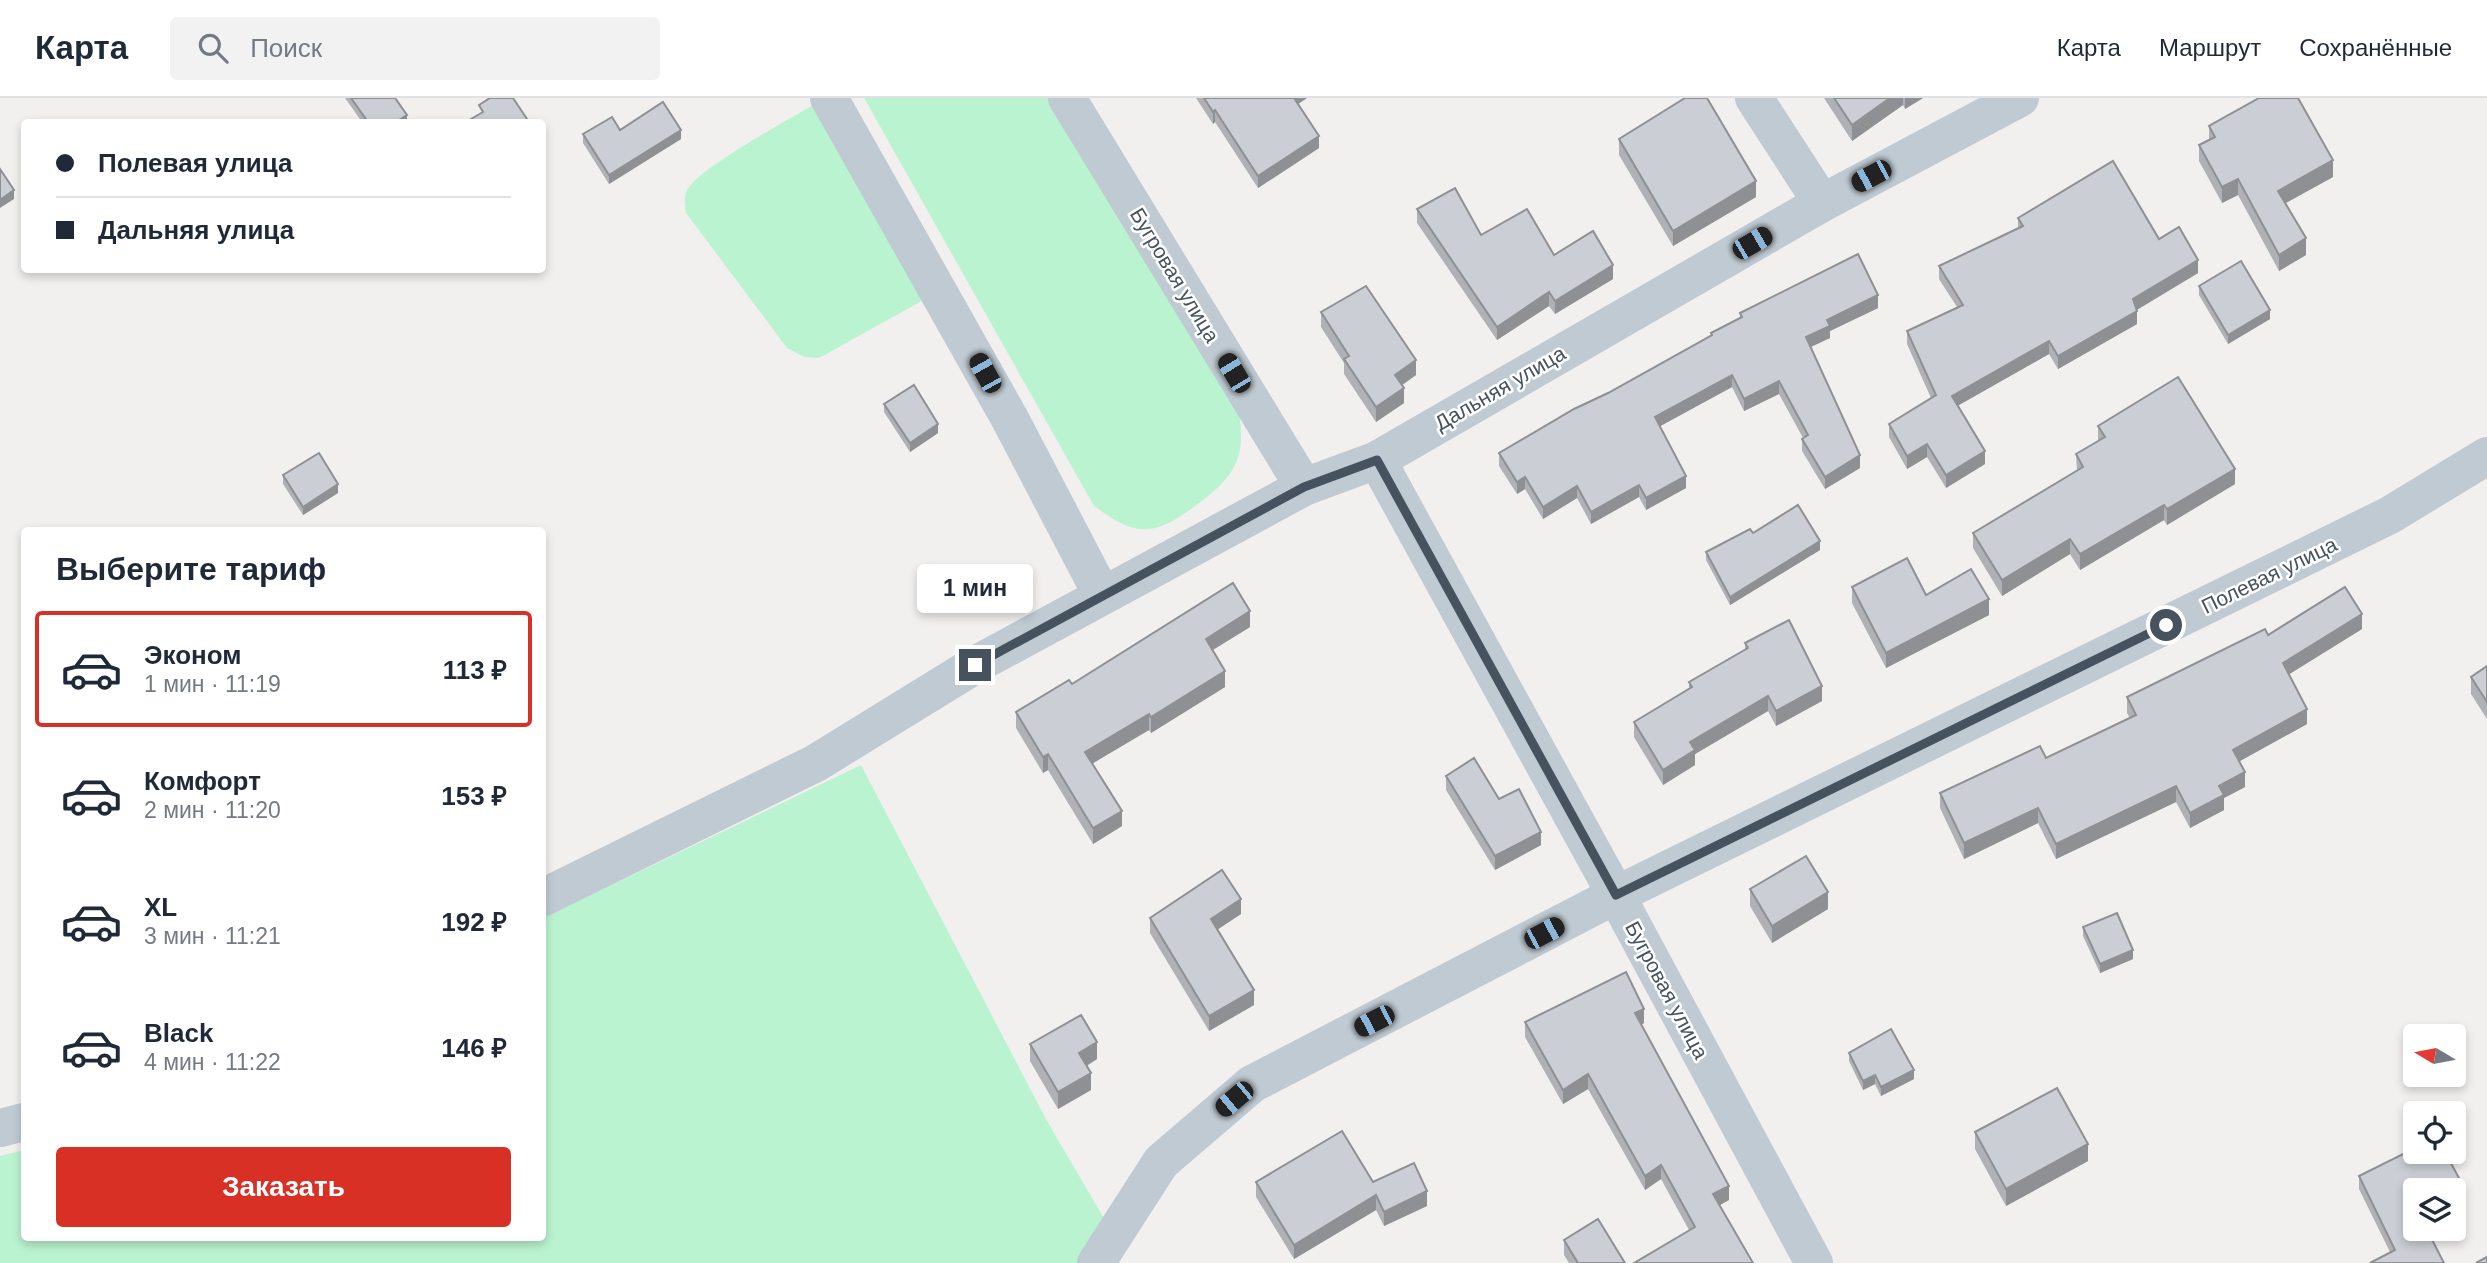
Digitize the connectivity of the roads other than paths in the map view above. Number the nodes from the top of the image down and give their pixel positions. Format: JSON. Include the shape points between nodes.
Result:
{"nodes":[{"id":1,"x":829,"y":98,"type":"edge"},
{"id":2,"x":1067,"y":98,"type":"edge"},
{"id":3,"x":1754,"y":98,"type":"edge"},
{"id":4,"x":2020,"y":98,"type":"edge"},
{"id":5,"x":1822,"y":202,"type":"junction"},
{"id":6,"x":2487,"y":456,"type":"edge"},
{"id":7,"x":1377,"y":460,"type":"junction"},
{"id":8,"x":1304,"y":487,"type":"junction"},
{"id":9,"x":1102,"y":595,"type":"junction"},
{"id":10,"x":1616,"y":895,"type":"junction"},
{"id":11,"x":546,"y":896,"type":"edge"},
{"id":12,"x":21,"y":1123,"type":"edge"},
{"id":13,"x":0,"y":1128,"type":"edge"},
{"id":14,"x":1096,"y":1263,"type":"edge"},
{"id":15,"x":1814,"y":1263,"type":"edge"}],
"edges":[{"from":1,"to":9,"type":"street","via":[[1010,419]]},
{"from":2,"to":8,"type":"street","name":"Бугровая улица"},
{"from":3,"to":5,"type":"street"},
{"from":4,"to":5,"type":"street","name":"Дальняя улица"},
{"from":5,"to":7,"type":"street","name":"Дальняя улица"},
{"from":6,"to":10,"type":"street","name":"Полевая улица","via":[[2390,515]]},
{"from":7,"to":8,"type":"street","name":"Дальняя улица"},
{"from":7,"to":10,"type":"street","name":"Бугровая улица"},
{"from":8,"to":9,"type":"street","name":"Дальняя улица"},
{"from":9,"to":11,"type":"street","name":"Дальняя улица","via":[[975,665],[816,763]]},
{"from":10,"to":14,"type":"street","name":"Полевая улица","via":[[1252,1084],[1161,1162]]},
{"from":10,"to":15,"type":"street","name":"Бугровая улица"},
{"from":12,"to":13,"type":"street"}]}
